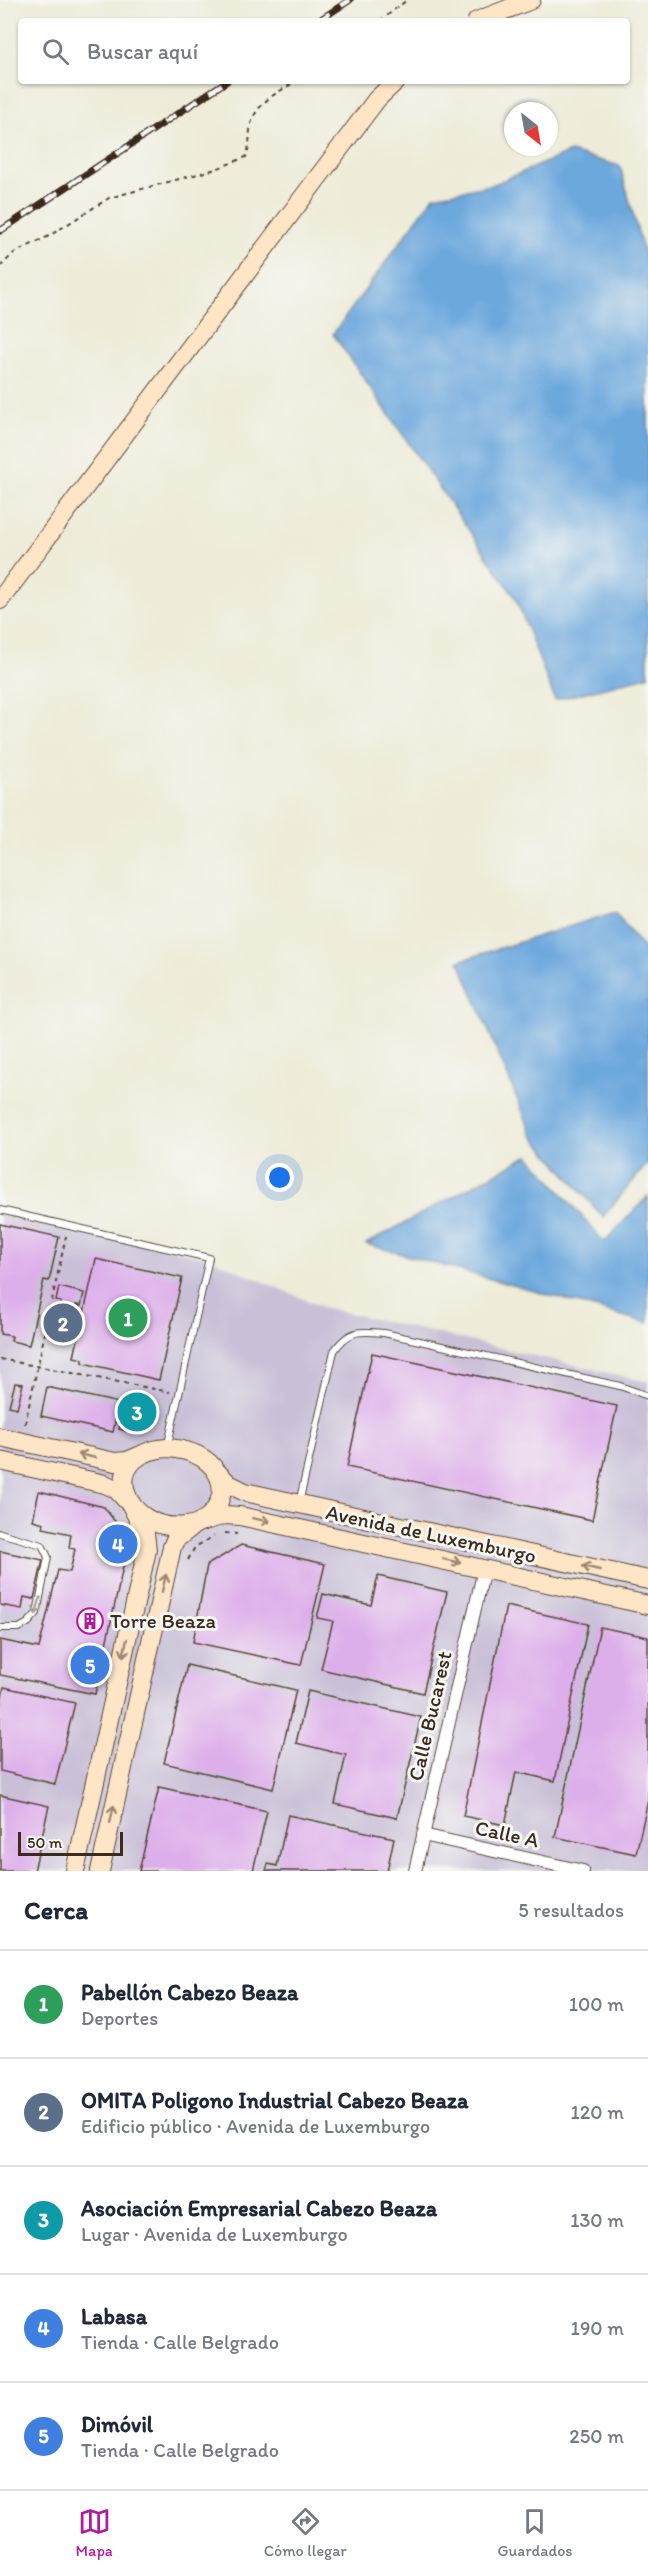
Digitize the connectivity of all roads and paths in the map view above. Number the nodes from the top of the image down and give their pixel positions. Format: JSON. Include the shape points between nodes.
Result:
{"nodes":[{"id":1,"x":407,"y":0,"type":"edge"},
{"id":2,"x":531,"y":0,"type":"edge"},
{"id":3,"x":384,"y":18,"type":"edge"},
{"id":4,"x":485,"y":18,"type":"edge"},
{"id":5,"x":292,"y":84,"type":"edge"},
{"id":6,"x":393,"y":84,"type":"edge"},
{"id":7,"x":0,"y":267,"type":"edge"},
{"id":8,"x":0,"y":600,"type":"edge"},
{"id":9,"x":0,"y":1210,"type":"edge"},
{"id":10,"x":69,"y":1226,"type":"junction"},
{"id":11,"x":0,"y":1359,"type":"edge"},
{"id":12,"x":38,"y":1366,"type":"junction"},
{"id":13,"x":179,"y":1393,"type":"junction"},
{"id":14,"x":648,"y":1396,"type":"edge"},
{"id":15,"x":25,"y":1424,"type":"dead end"},
{"id":16,"x":0,"y":1437,"type":"edge"},
{"id":17,"x":167,"y":1448,"type":"junction"},
{"id":18,"x":143,"y":1453,"type":"junction"},
{"id":19,"x":0,"y":1461,"type":"edge"},
{"id":20,"x":216,"y":1471,"type":"junction"},
{"id":21,"x":299,"y":1503,"type":"junction"},
{"id":22,"x":131,"y":1506,"type":"junction"},
{"id":23,"x":199,"y":1523,"type":"junction"},
{"id":24,"x":0,"y":1533,"type":"edge"},
{"id":25,"x":237,"y":1534,"type":"dead end"},
{"id":26,"x":489,"y":1545,"type":"junction"},
{"id":27,"x":189,"y":1560,"type":"dead end"},
{"id":28,"x":484,"y":1569,"type":"junction"},
{"id":29,"x":648,"y":1580,"type":"edge"},
{"id":30,"x":648,"y":1605,"type":"edge"},
{"id":31,"x":0,"y":1628,"type":"edge"},
{"id":32,"x":423,"y":1835,"type":"junction"},
{"id":33,"x":75,"y":1871,"type":"edge"},
{"id":34,"x":100,"y":1871,"type":"edge"},
{"id":35,"x":415,"y":1871,"type":"edge"},
{"id":36,"x":583,"y":1871,"type":"edge"}],
"edges":[{"from":1,"to":3,"type":"path"},
{"from":2,"to":4,"type":"main road"},
{"from":5,"to":7,"type":"path","via":[[271,96],[254,113],[252,142],[246,158],[109,198],[14,253]]},
{"from":6,"to":8,"type":"main road","via":[[377,99]]},
{"from":9,"to":10,"type":"lane"},
{"from":10,"to":12,"type":"path"},
{"from":10,"to":13,"type":"lane","via":[[209,1258]]},
{"from":11,"to":12,"type":"path"},
{"from":12,"to":13,"type":"path"},
{"from":12,"to":15,"type":"path"},
{"from":13,"to":17,"type":"lane"},
{"from":14,"to":21,"type":"lane","via":[[586,1378],[384,1333],[358,1331],[340,1342],[334,1351]]},
{"from":18,"to":16,"type":"main road","one_way":true,"via":[[115,1462]]},
{"from":17,"to":18,"type":"main road"},
{"from":17,"to":20,"type":"main road","via":[[201,1457]]},
{"from":18,"to":22,"type":"main road","via":[[125,1477],[123,1488]]},
{"from":19,"to":22,"type":"main road","via":[[105,1484],[116,1489]]},
{"from":20,"to":21,"type":"main road","name":"Avenida de Luxemburgo","via":[[236,1488]]},
{"from":20,"to":23,"type":"main road","via":[[221,1480],[221,1498],[211,1516]]},
{"from":21,"to":26,"type":"main road","name":"Avenida de Luxemburgo"},
{"from":22,"to":23,"type":"main road","via":[[144,1518],[165,1526]]},
{"from":22,"to":33,"type":"main road","one_way":true,"via":[[145,1533],[147,1550]]},
{"from":23,"to":28,"type":"main road","name":"Avenida de Luxemburgo","one_way":true,"via":[[225,1515],[240,1516]]},
{"from":34,"to":23,"type":"main road","one_way":true,"via":[[172,1547],[175,1540]]},
{"from":24,"to":31,"type":"lane","one_way":true,"via":[[42,1545],[48,1557],[37,1613],[19,1628]]},
{"from":25,"to":27,"type":"path","via":[[205,1540],[192,1551]]},
{"from":26,"to":28,"type":"main road"},
{"from":29,"to":26,"type":"main road","name":"Avenida de Luxemburgo","one_way":true},
{"from":28,"to":30,"type":"main road","name":"Avenida de Luxemburgo"},
{"from":28,"to":32,"type":"street","name":"Calle Bucarest"},
{"from":32,"to":35,"type":"street","name":"Calle Bucarest"},
{"from":32,"to":36,"type":"street","name":"Calle A"}]}
